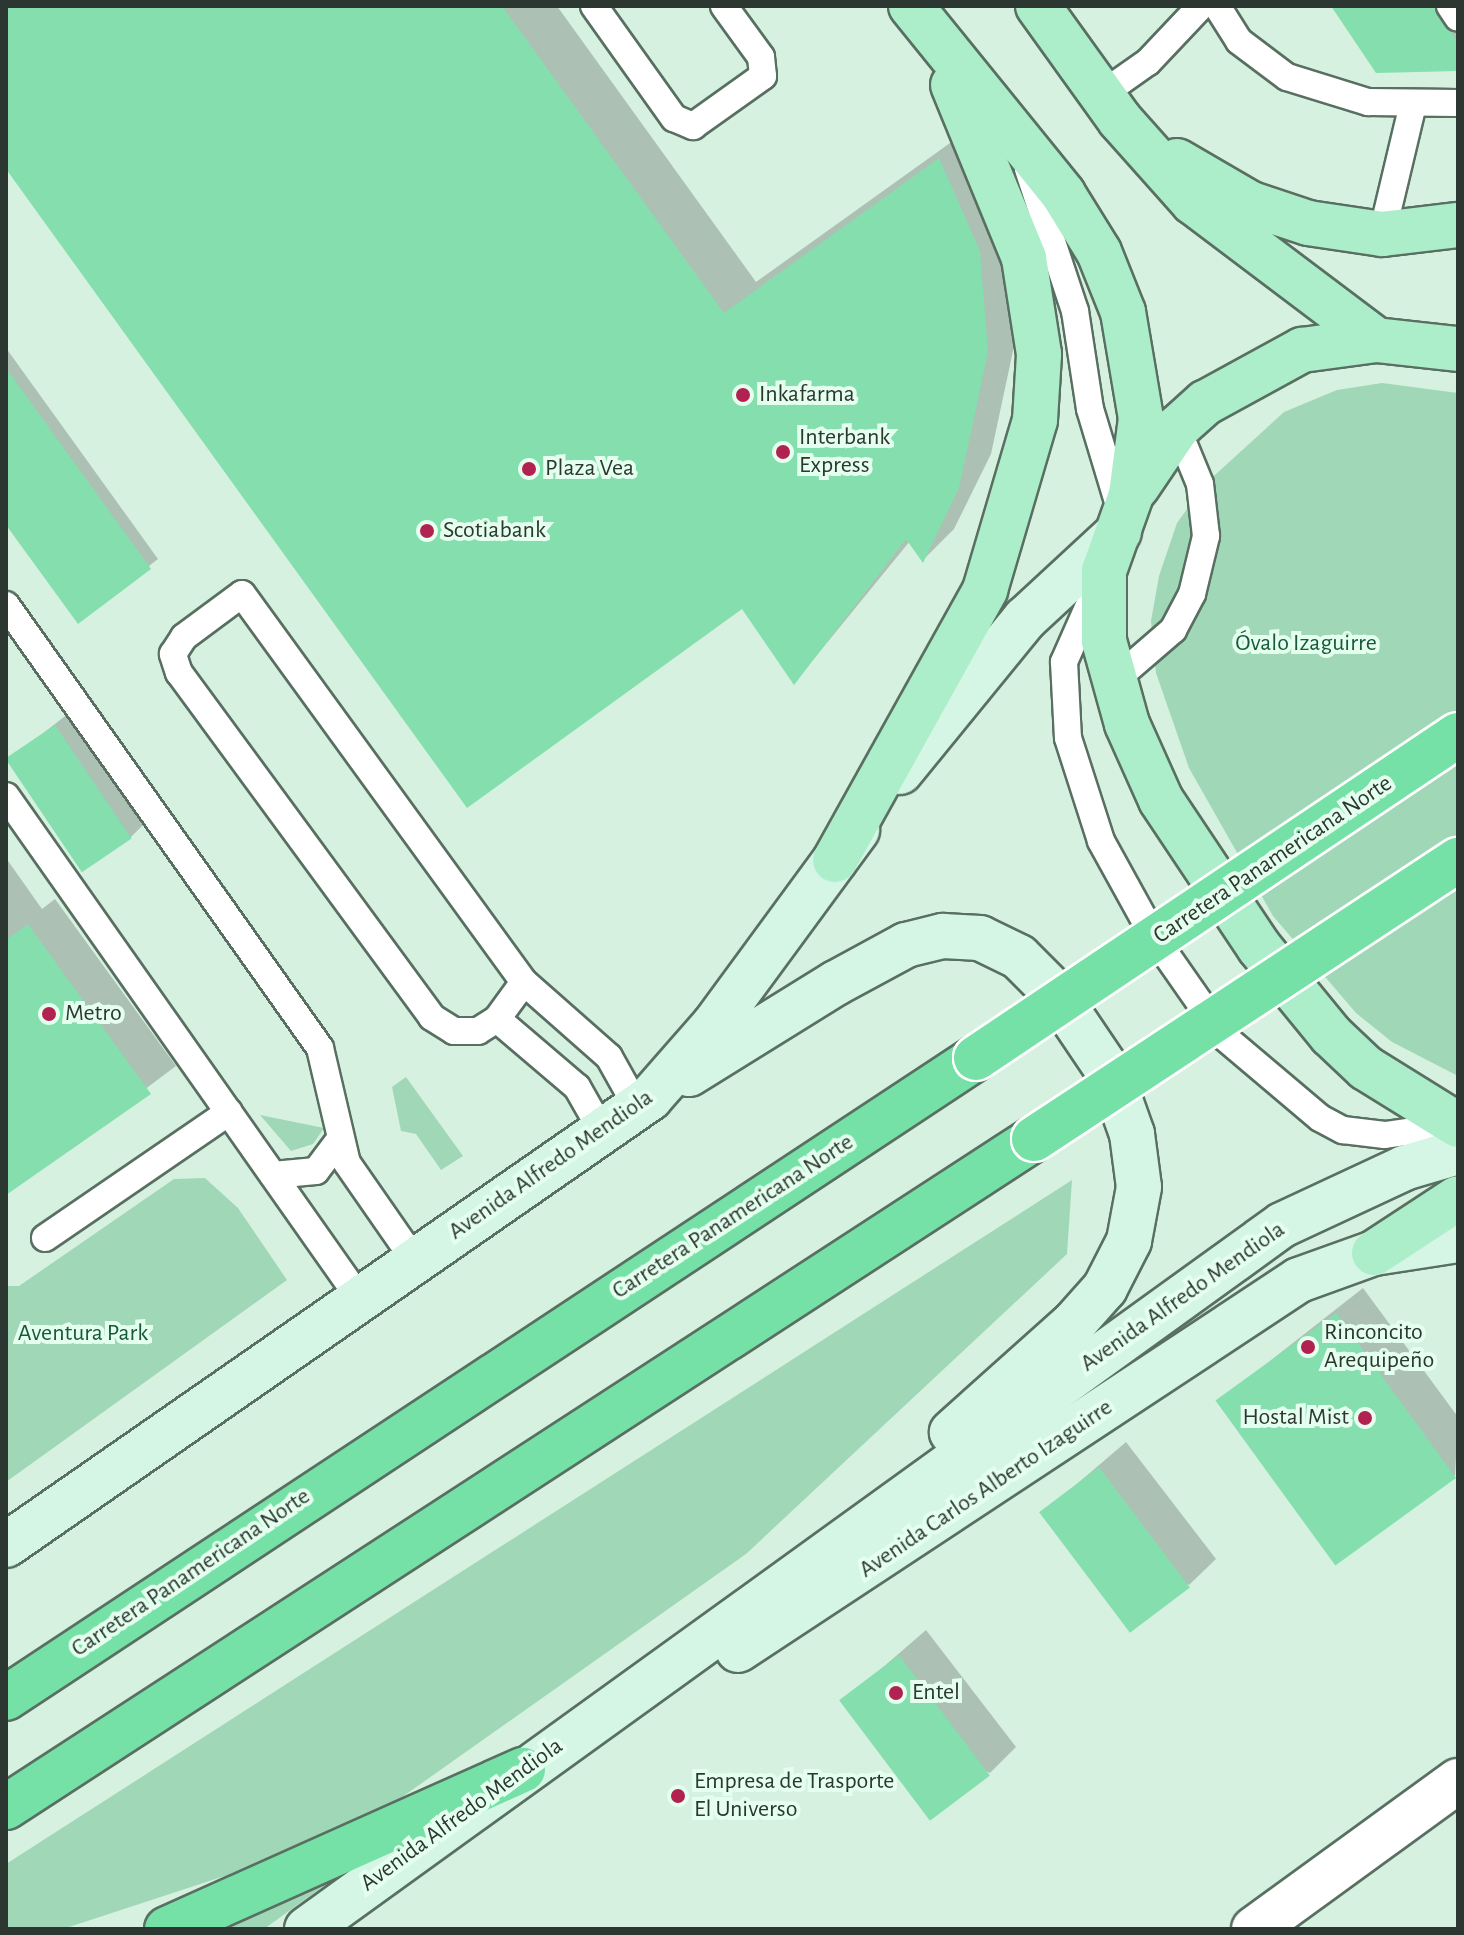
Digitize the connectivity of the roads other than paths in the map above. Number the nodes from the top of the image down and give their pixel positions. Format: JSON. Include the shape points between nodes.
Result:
{"nodes":[{"id":1,"x":594,"y":6,"type":"edge"},
{"id":2,"x":724,"y":6,"type":"edge"},
{"id":3,"x":910,"y":6,"type":"edge"},
{"id":4,"x":1038,"y":6,"type":"edge"},
{"id":5,"x":1201,"y":6,"type":"edge"},
{"id":6,"x":1217,"y":6,"type":"edge"},
{"id":7,"x":1450,"y":6,"type":"edge"},
{"id":8,"x":1458,"y":18,"type":"edge"},
{"id":9,"x":1458,"y":103,"type":"edge"},
{"id":10,"x":1110,"y":107,"type":"junction"},
{"id":11,"x":1412,"y":108,"type":"junction"},
{"id":12,"x":1458,"y":225,"type":"edge"},
{"id":13,"x":1382,"y":234,"type":"junction"},
{"id":14,"x":1376,"y":340,"type":"junction"},
{"id":15,"x":1448,"y":341,"type":"edge"},
{"id":16,"x":1177,"y":428,"type":"junction"},
{"id":17,"x":1119,"y":530,"type":"junction"},
{"id":18,"x":6,"y":605,"type":"edge"},
{"id":19,"x":1115,"y":680,"type":"junction"},
{"id":20,"x":1458,"y":735,"type":"edge"},
{"id":21,"x":6,"y":796,"type":"edge"},
{"id":22,"x":835,"y":860,"type":"junction"},
{"id":23,"x":1458,"y":860,"type":"edge"},
{"id":24,"x":524,"y":982,"type":"junction"},
{"id":25,"x":497,"y":1019,"type":"junction"},
{"id":26,"x":229,"y":1112,"type":"junction"},
{"id":27,"x":630,"y":1112,"type":"junction"},
{"id":28,"x":1457,"y":1134,"type":"edge"},
{"id":29,"x":339,"y":1141,"type":"junction"},
{"id":30,"x":273,"y":1175,"type":"junction"},
{"id":31,"x":1458,"y":1198,"type":"edge"},
{"id":32,"x":45,"y":1238,"type":"dead end"},
{"id":33,"x":1458,"y":1240,"type":"edge"},
{"id":34,"x":1374,"y":1253,"type":"junction"},
{"id":35,"x":415,"y":1261,"type":"junction"},
{"id":36,"x":360,"y":1299,"type":"junction"},
{"id":37,"x":6,"y":1545,"type":"edge"},
{"id":38,"x":742,"y":1614,"type":"junction"},
{"id":39,"x":6,"y":1698,"type":"edge"},
{"id":40,"x":523,"y":1770,"type":"junction"},
{"id":41,"x":1458,"y":1781,"type":"edge"},
{"id":42,"x":6,"y":1807,"type":"edge"},
{"id":43,"x":167,"y":1929,"type":"edge"},
{"id":44,"x":307,"y":1929,"type":"edge"},
{"id":45,"x":1254,"y":1929,"type":"edge"}],
"edges":[{"from":1,"to":2,"type":"lane","via":[[674,118],[693,126],[763,76],[761,57]]},
{"from":3,"to":17,"type":"main road","via":[[1011,129],[1099,252],[1123,312],[1141,418]]},
{"from":3,"to":22,"type":"main road","via":[[971,120],[1011,217],[1035,306],[1039,379],[1028,459],[985,590]]},
{"from":4,"to":10,"type":"main road"},
{"from":5,"to":10,"type":"lane"},
{"from":6,"to":11,"type":"lane","via":[[1239,41],[1287,77]]},
{"from":7,"to":8,"type":"lane"},
{"from":9,"to":11,"type":"lane"},
{"from":10,"to":13,"type":"main road","via":[[1251,204],[1308,223]]},
{"from":10,"to":14,"type":"main road","via":[[1239,243]]},
{"from":11,"to":13,"type":"lane"},
{"from":12,"to":13,"type":"main road"},
{"from":14,"to":15,"type":"main road"},
{"from":14,"to":16,"type":"main road","via":[[1302,350],[1234,381]]},
{"from":16,"to":17,"type":"main road"},
{"from":16,"to":19,"type":"lane","via":[[1200,484],[1206,536],[1192,594],[1173,630]]},
{"from":17,"to":19,"type":"main road","via":[[1104,641]]},
{"from":17,"to":22,"type":"main road","name":"Avenida Alfredo Mendiola","via":[[1025,619]]},
{"from":17,"to":28,"type":"lane","via":[[1064,662],[1068,738],[1101,841],[1154,937],[1223,1036],[1320,1118],[1343,1130],[1385,1135]]},
{"from":18,"to":29,"type":"lane","via":[[320,1048]]},
{"from":19,"to":28,"type":"main road","via":[[1161,800],[1259,947],[1366,1068]]},
{"from":20,"to":39,"type":"highway","name":"Carretera Panamericana Norte","bridge":true},
{"from":21,"to":26,"type":"lane"},
{"from":22,"to":27,"type":"main road","name":"Avenida Alfredo Mendiola","via":[[714,1025]]},
{"from":23,"to":42,"type":"highway","bridge":true},
{"from":24,"to":25,"type":"lane"},
{"from":24,"to":25,"type":"lane","via":[[242,594],[184,637],[173,654],[179,673],[432,1017],[466,1032]]},
{"from":24,"to":27,"type":"lane","via":[[609,1057]]},
{"from":25,"to":27,"type":"lane","via":[[577,1087]]},
{"from":26,"to":30,"type":"lane"},
{"from":26,"to":32,"type":"lane"},
{"from":27,"to":35,"type":"main road","name":"Avenida Alfredo Mendiola"},
{"from":27,"to":38,"type":"main road","via":[[906,945],[943,936],[980,938],[1019,957],[1057,995],[1111,1075],[1132,1134],[1139,1187],[1129,1241],[1105,1288]]},
{"from":28,"to":38,"type":"main road","name":"Avenida Alfredo Mendiola","via":[[1404,1168],[1282,1225]]},
{"from":29,"to":30,"type":"lane","via":[[316,1171]]},
{"from":29,"to":35,"type":"lane","via":[[360,1185]]},
{"from":30,"to":36,"type":"lane"},
{"from":31,"to":34,"type":"main road"},
{"from":33,"to":34,"type":"main road","name":"Avenida Carlos Alberto Izaguirre"},
{"from":34,"to":40,"type":"main road","name":"Avenida Carlos Alberto Izaguirre","via":[[1299,1280],[837,1589],[669,1692]]},
{"from":35,"to":36,"type":"main road","name":"Avenida Alfredo Mendiola"},
{"from":36,"to":37,"type":"main road","name":"Avenida Alfredo Mendiola"},
{"from":38,"to":40,"type":"main road","name":"Avenida Alfredo Mendiola"},
{"from":40,"to":43,"type":"highway"},
{"from":40,"to":44,"type":"main road","name":"Avenida Alfredo Mendiola"},
{"from":41,"to":45,"type":"street"}]}
